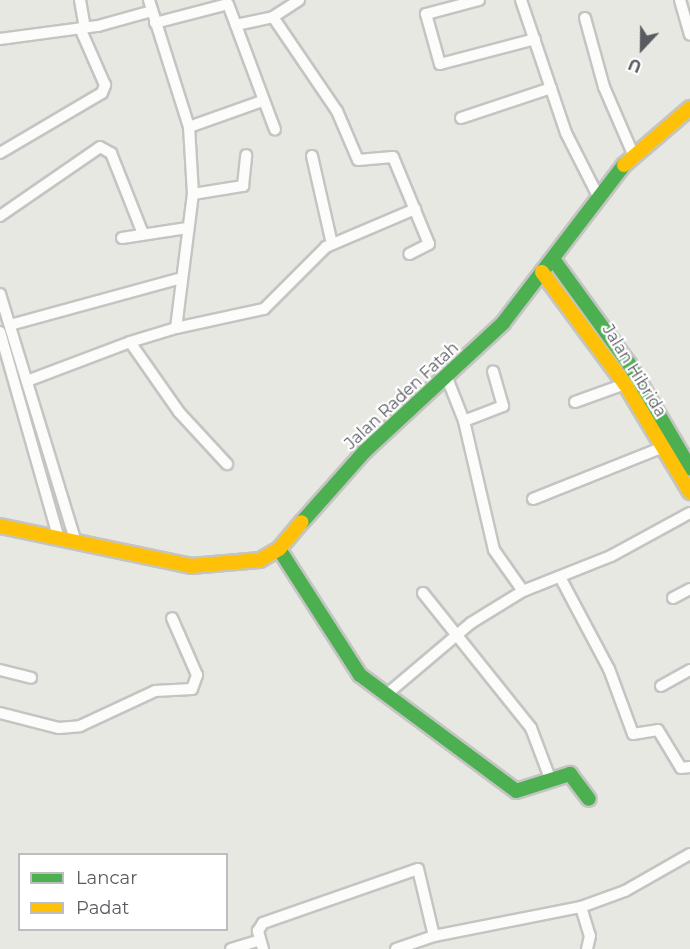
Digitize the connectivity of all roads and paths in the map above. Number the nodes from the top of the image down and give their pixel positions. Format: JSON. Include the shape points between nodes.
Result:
{"nodes":[{"id":1,"x":80,"y":0,"type":"edge"},
{"id":2,"x":299,"y":0,"type":"edge"},
{"id":3,"x":479,"y":0,"type":"edge"},
{"id":4,"x":521,"y":0,"type":"edge"},
{"id":5,"x":680,"y":0,"type":"edge"},
{"id":6,"x":150,"y":5,"type":"edge"},
{"id":7,"x":273,"y":17,"type":"junction"},
{"id":8,"x":585,"y":18,"type":"dead end"},
{"id":9,"x":155,"y":23,"type":"junction"},
{"id":10,"x":236,"y":25,"type":"junction"},
{"id":11,"x":83,"y":28,"type":"junction"},
{"id":12,"x":690,"y":34,"type":"edge"},
{"id":13,"x":0,"y":39,"type":"edge"},
{"id":14,"x":535,"y":39,"type":"junction"},
{"id":15,"x":551,"y":88,"type":"junction"},
{"id":16,"x":262,"y":101,"type":"junction"},
{"id":17,"x":690,"y":110,"type":"edge"},
{"id":18,"x":461,"y":118,"type":"dead end"},
{"id":19,"x":189,"y":127,"type":"junction"},
{"id":20,"x":275,"y":130,"type":"dead end"},
{"id":21,"x":0,"y":153,"type":"edge"},
{"id":22,"x":633,"y":154,"type":"junction"},
{"id":23,"x":246,"y":155,"type":"dead end"},
{"id":24,"x":312,"y":156,"type":"dead end"},
{"id":25,"x":193,"y":194,"type":"junction"},
{"id":26,"x":598,"y":196,"type":"junction"},
{"id":27,"x":415,"y":209,"type":"junction"},
{"id":28,"x":0,"y":216,"type":"edge"},
{"id":29,"x":187,"y":228,"type":"junction"},
{"id":30,"x":143,"y":234,"type":"junction"},
{"id":31,"x":122,"y":238,"type":"dead end"},
{"id":32,"x":332,"y":244,"type":"junction"},
{"id":33,"x":409,"y":254,"type":"dead end"},
{"id":34,"x":553,"y":259,"type":"junction"},
{"id":35,"x":542,"y":272,"type":"junction"},
{"id":36,"x":182,"y":278,"type":"junction"},
{"id":37,"x":0,"y":294,"type":"edge"},
{"id":38,"x":6,"y":322,"type":"edge"},
{"id":39,"x":176,"y":328,"type":"junction"},
{"id":40,"x":0,"y":332,"type":"edge"},
{"id":41,"x":130,"y":342,"type":"junction"},
{"id":42,"x":493,"y":371,"type":"dead end"},
{"id":43,"x":447,"y":378,"type":"junction"},
{"id":44,"x":27,"y":381,"type":"junction"},
{"id":45,"x":625,"y":384,"type":"junction"},
{"id":46,"x":575,"y":402,"type":"dead end"},
{"id":47,"x":464,"y":421,"type":"junction"},
{"id":48,"x":661,"y":448,"type":"junction"},
{"id":49,"x":227,"y":464,"type":"dead end"},
{"id":50,"x":690,"y":468,"type":"edge"},
{"id":51,"x":690,"y":492,"type":"edge"},
{"id":52,"x":533,"y":498,"type":"dead end"},
{"id":53,"x":690,"y":513,"type":"edge"},
{"id":54,"x":0,"y":526,"type":"edge"},
{"id":55,"x":58,"y":539,"type":"junction"},
{"id":56,"x":76,"y":543,"type":"junction"},
{"id":57,"x":279,"y":549,"type":"junction"},
{"id":58,"x":560,"y":577,"type":"junction"},
{"id":59,"x":690,"y":589,"type":"edge"},
{"id":60,"x":523,"y":591,"type":"junction"},
{"id":61,"x":423,"y":593,"type":"dead end"},
{"id":62,"x":673,"y":598,"type":"dead end"},
{"id":63,"x":172,"y":618,"type":"dead end"},
{"id":64,"x":454,"y":638,"type":"junction"},
{"id":65,"x":0,"y":670,"type":"edge"},
{"id":66,"x":690,"y":670,"type":"edge"},
{"id":67,"x":32,"y":678,"type":"dead end"},
{"id":68,"x":661,"y":686,"type":"dead end"},
{"id":69,"x":387,"y":694,"type":"junction"},
{"id":70,"x":0,"y":713,"type":"edge"},
{"id":71,"x":690,"y":768,"type":"edge"},
{"id":72,"x":551,"y":781,"type":"junction"},
{"id":73,"x":589,"y":798,"type":"dead end"},
{"id":74,"x":690,"y":854,"type":"edge"},
{"id":75,"x":581,"y":907,"type":"junction"},
{"id":76,"x":434,"y":936,"type":"junction"},
{"id":77,"x":261,"y":944,"type":"edge"},
{"id":78,"x":231,"y":949,"type":"edge"},
{"id":79,"x":396,"y":949,"type":"edge"},
{"id":80,"x":587,"y":949,"type":"edge"}],
"edges":[{"from":1,"to":11,"type":"street"},
{"from":2,"to":7,"type":"street"},
{"from":3,"to":14,"type":"street","via":[[426,15],[440,64]]},
{"from":4,"to":14,"type":"street"},
{"from":5,"to":12,"type":"street"},
{"from":6,"to":9,"type":"street"},
{"from":6,"to":11,"type":"street"},
{"from":7,"to":10,"type":"street"},
{"from":7,"to":27,"type":"street","via":[[337,111],[358,160],[392,156]]},
{"from":8,"to":22,"type":"street","via":[[604,87]]},
{"from":9,"to":10,"type":"street","via":[[224,3]]},
{"from":9,"to":19,"type":"street"},
{"from":10,"to":16,"type":"street"},
{"from":11,"to":13,"type":"street"},
{"from":11,"to":21,"type":"street","via":[[105,85],[102,93]]},
{"from":14,"to":15,"type":"street"},
{"from":15,"to":18,"type":"street"},
{"from":15,"to":26,"type":"street","via":[[566,133]]},
{"from":16,"to":19,"type":"street"},
{"from":16,"to":20,"type":"street"},
{"from":17,"to":22,"type":"main road","name":"Jalan Raden Fatah"},
{"from":19,"to":25,"type":"street"},
{"from":22,"to":26,"type":"main road","name":"Jalan Raden Fatah"},
{"from":23,"to":25,"type":"street","via":[[243,186]]},
{"from":24,"to":32,"type":"street"},
{"from":25,"to":29,"type":"street"},
{"from":26,"to":34,"type":"main road","name":"Jalan Raden Fatah"},
{"from":27,"to":32,"type":"street"},
{"from":27,"to":33,"type":"street","via":[[429,245]]},
{"from":28,"to":30,"type":"street","via":[[100,147],[111,153]]},
{"from":29,"to":30,"type":"street"},
{"from":29,"to":36,"type":"street"},
{"from":30,"to":31,"type":"street"},
{"from":32,"to":39,"type":"street","via":[[264,309]]},
{"from":34,"to":35,"type":"main road","name":"Jalan Raden Fatah"},
{"from":34,"to":50,"type":"main road","via":[[629,364]]},
{"from":35,"to":43,"type":"main road","name":"Jalan Raden Fatah","via":[[503,323]]},
{"from":35,"to":45,"type":"main road","name":"Jalan Hibrida"},
{"from":36,"to":38,"type":"street"},
{"from":36,"to":39,"type":"street"},
{"from":37,"to":38,"type":"street"},
{"from":38,"to":44,"type":"street"},
{"from":39,"to":41,"type":"street"},
{"from":40,"to":55,"type":"street"},
{"from":41,"to":44,"type":"street"},
{"from":41,"to":49,"type":"street","via":[[179,412]]},
{"from":42,"to":47,"type":"street","via":[[503,406]]},
{"from":43,"to":47,"type":"street"},
{"from":43,"to":57,"type":"main road","name":"Jalan Raden Fatah","via":[[365,451]]},
{"from":44,"to":56,"type":"street"},
{"from":45,"to":46,"type":"street"},
{"from":45,"to":48,"type":"main road","name":"Jalan Hibrida"},
{"from":47,"to":60,"type":"street","via":[[494,550]]},
{"from":48,"to":51,"type":"main road","name":"Jalan Hibrida"},
{"from":48,"to":52,"type":"street"},
{"from":53,"to":58,"type":"street","via":[[663,531]]},
{"from":54,"to":55,"type":"main road","name":"Jalan Raden Fatah"},
{"from":55,"to":56,"type":"main road","name":"Jalan Raden Fatah"},
{"from":56,"to":57,"type":"main road","name":"Jalan Raden Fatah","via":[[191,567],[260,560]]},
{"from":57,"to":69,"type":"main road","via":[[350,664]]},
{"from":58,"to":60,"type":"street"},
{"from":58,"to":71,"type":"street","via":[[609,669],[633,734],[658,730],[681,768]]},
{"from":59,"to":62,"type":"street"},
{"from":60,"to":64,"type":"street"},
{"from":61,"to":64,"type":"street"},
{"from":63,"to":70,"type":"street","via":[[196,675],[192,689],[146,694],[109,717],[81,726],[59,728]]},
{"from":64,"to":69,"type":"street"},
{"from":64,"to":72,"type":"street","via":[[531,728]]},
{"from":65,"to":67,"type":"street"},
{"from":66,"to":68,"type":"street"},
{"from":69,"to":72,"type":"main road","via":[[516,791]]},
{"from":72,"to":73,"type":"main road","via":[[572,775]]},
{"from":74,"to":75,"type":"street","via":[[625,891]]},
{"from":75,"to":76,"type":"street"},
{"from":75,"to":80,"type":"street","via":[[590,936]]},
{"from":76,"to":77,"type":"street","via":[[418,869],[263,923]]},
{"from":76,"to":79,"type":"street"},
{"from":77,"to":78,"type":"street"}]}
